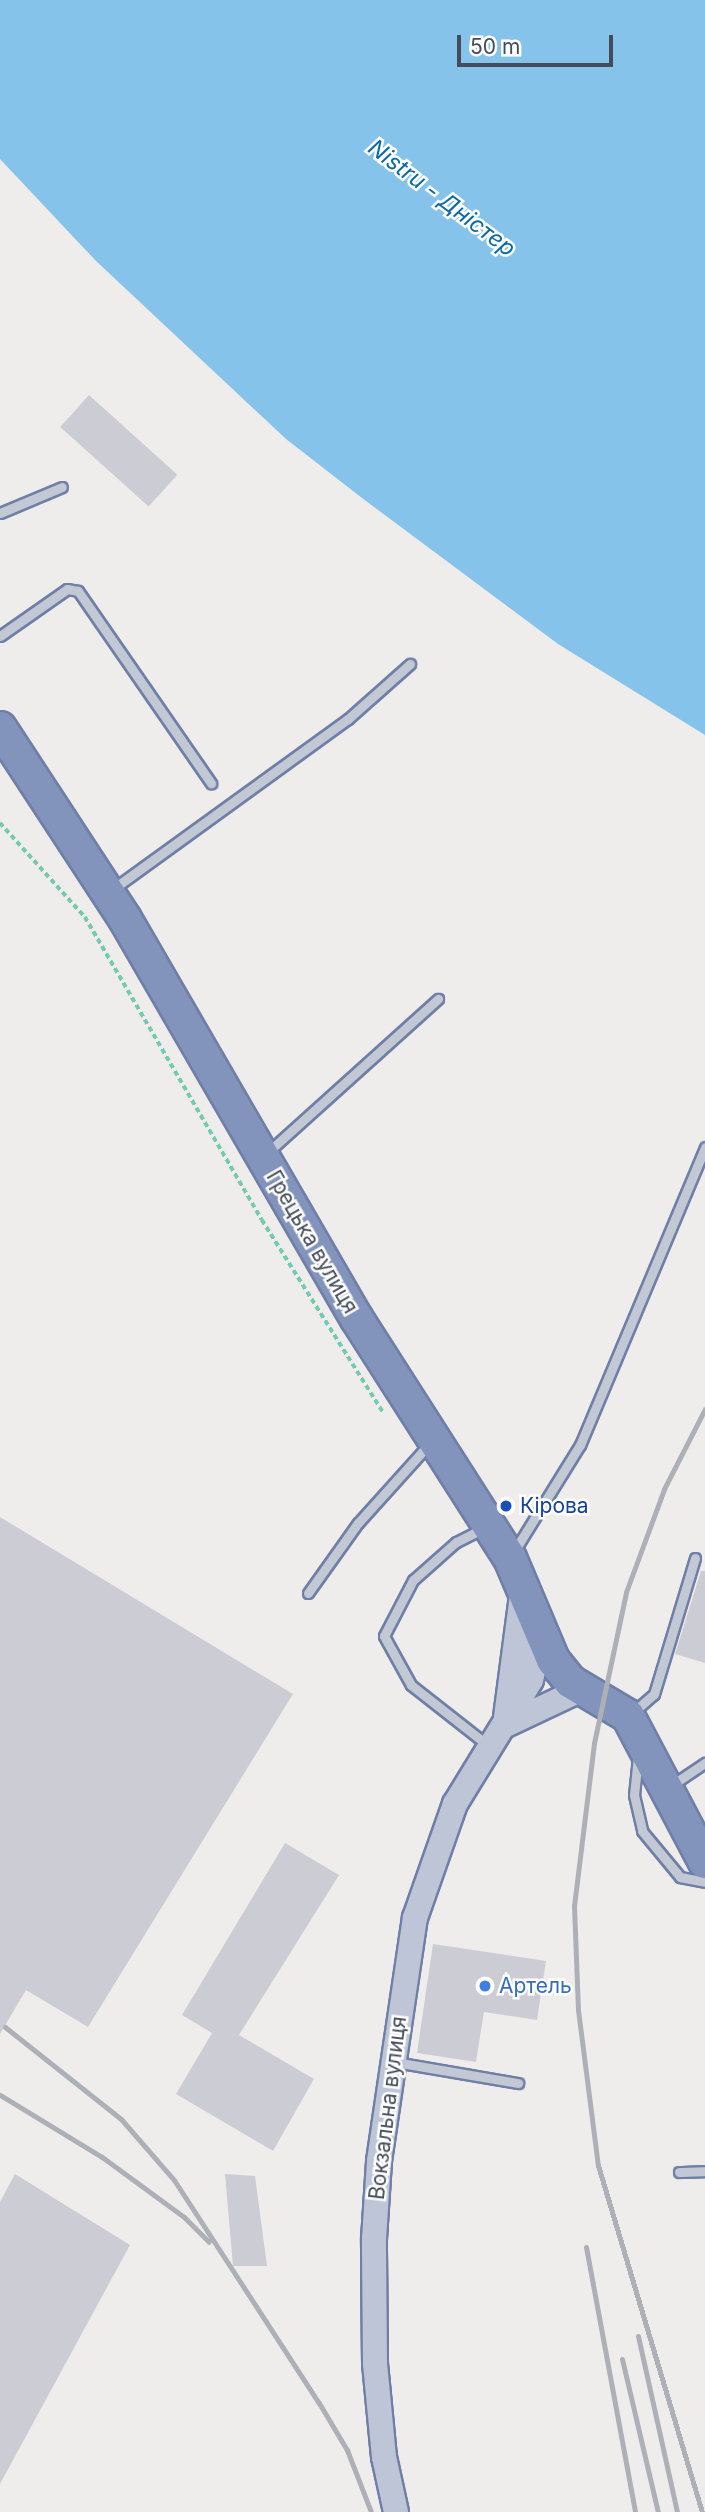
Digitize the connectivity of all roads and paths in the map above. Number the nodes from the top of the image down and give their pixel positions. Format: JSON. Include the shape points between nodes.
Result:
{"nodes":[{"id":1,"x":62,"y":487,"type":"dead end"},
{"id":2,"x":0,"y":513,"type":"edge"},
{"id":3,"x":0,"y":636,"type":"edge"},
{"id":4,"x":410,"y":664,"type":"dead end"},
{"id":5,"x":0,"y":728,"type":"edge"},
{"id":6,"x":0,"y":764,"type":"edge"},
{"id":7,"x":211,"y":783,"type":"dead end"},
{"id":8,"x":0,"y":823,"type":"edge"},
{"id":9,"x":63,"y":828,"type":"junction"},
{"id":10,"x":107,"y":894,"type":"junction"},
{"id":11,"x":438,"y":999,"type":"dead end"},
{"id":12,"x":705,"y":1147,"type":"edge"},
{"id":13,"x":263,"y":1156,"type":"junction"},
{"id":14,"x":384,"y":1413,"type":"dead end"},
{"id":15,"x":434,"y":1439,"type":"junction"},
{"id":16,"x":489,"y":1525,"type":"junction"},
{"id":17,"x":510,"y":1558,"type":"junction"},
{"id":18,"x":695,"y":1558,"type":"dead end"},
{"id":19,"x":523,"y":1588,"type":"junction"},
{"id":20,"x":308,"y":1593,"type":"dead end"},
{"id":21,"x":548,"y":1647,"type":"junction"},
{"id":22,"x":584,"y":1688,"type":"junction"},
{"id":23,"x":506,"y":1725,"type":"junction"},
{"id":24,"x":634,"y":1729,"type":"junction"},
{"id":25,"x":491,"y":1748,"type":"junction"},
{"id":26,"x":705,"y":1763,"type":"edge"},
{"id":27,"x":665,"y":1790,"type":"junction"},
{"id":28,"x":705,"y":1862,"type":"edge"},
{"id":29,"x":705,"y":1882,"type":"edge"},
{"id":30,"x":393,"y":2062,"type":"junction"},
{"id":31,"x":518,"y":2083,"type":"dead end"},
{"id":32,"x":705,"y":2171,"type":"edge"},
{"id":33,"x":679,"y":2172,"type":"dead end"},
{"id":34,"x":396,"y":2512,"type":"edge"}],
"edges":[{"from":1,"to":2,"type":"lane"},
{"from":3,"to":7,"type":"lane","via":[[67,589],[78,591]]},
{"from":4,"to":10,"type":"lane","via":[[348,719]]},
{"from":5,"to":9,"type":"highway","name":"Грецька вулиця"},
{"from":6,"to":9,"type":"highway","name":"Грецька вулиця"},
{"from":8,"to":14,"type":"path","via":[[85,917],[262,1220]]},
{"from":9,"to":10,"type":"highway","name":"Грецька вулиця"},
{"from":10,"to":13,"type":"highway","name":"Грецька вулиця"},
{"from":11,"to":13,"type":"lane"},
{"from":12,"to":17,"type":"lane","via":[[580,1445]]},
{"from":13,"to":15,"type":"highway","name":"Грецька вулиця","via":[[357,1320]]},
{"from":15,"to":16,"type":"highway","name":"Грецька вулиця"},
{"from":15,"to":20,"type":"lane","via":[[358,1523]]},
{"from":16,"to":17,"type":"highway","name":"Грецька вулиця"},
{"from":16,"to":25,"type":"lane","via":[[456,1542],[413,1580],[384,1636],[411,1685]]},
{"from":17,"to":19,"type":"highway","name":"Грецька вулиця"},
{"from":18,"to":24,"type":"lane","via":[[654,1694]]},
{"from":19,"to":21,"type":"highway","name":"Грецька вулиця"},
{"from":19,"to":23,"type":"main road","name":"Вокзальна вулиця"},
{"from":21,"to":22,"type":"highway","via":[[571,1682]]},
{"from":21,"to":23,"type":"main road","name":"Вокзальна вулиця"},
{"from":22,"to":23,"type":"main road"},
{"from":22,"to":24,"type":"highway"},
{"from":23,"to":25,"type":"main road","name":"Вокзальна вулиця"},
{"from":24,"to":27,"type":"highway"},
{"from":24,"to":29,"type":"lane","via":[[634,1795],[642,1831],[680,1877]]},
{"from":25,"to":30,"type":"main road","name":"Вокзальна вулиця","via":[[455,1804],[415,1918]]},
{"from":26,"to":27,"type":"lane"},
{"from":27,"to":28,"type":"highway"},
{"from":30,"to":31,"type":"lane"},
{"from":30,"to":34,"type":"main road","name":"Вокзальна вулиця","via":[[374,2239],[375,2364],[384,2457]]},
{"from":32,"to":33,"type":"lane"}]}
